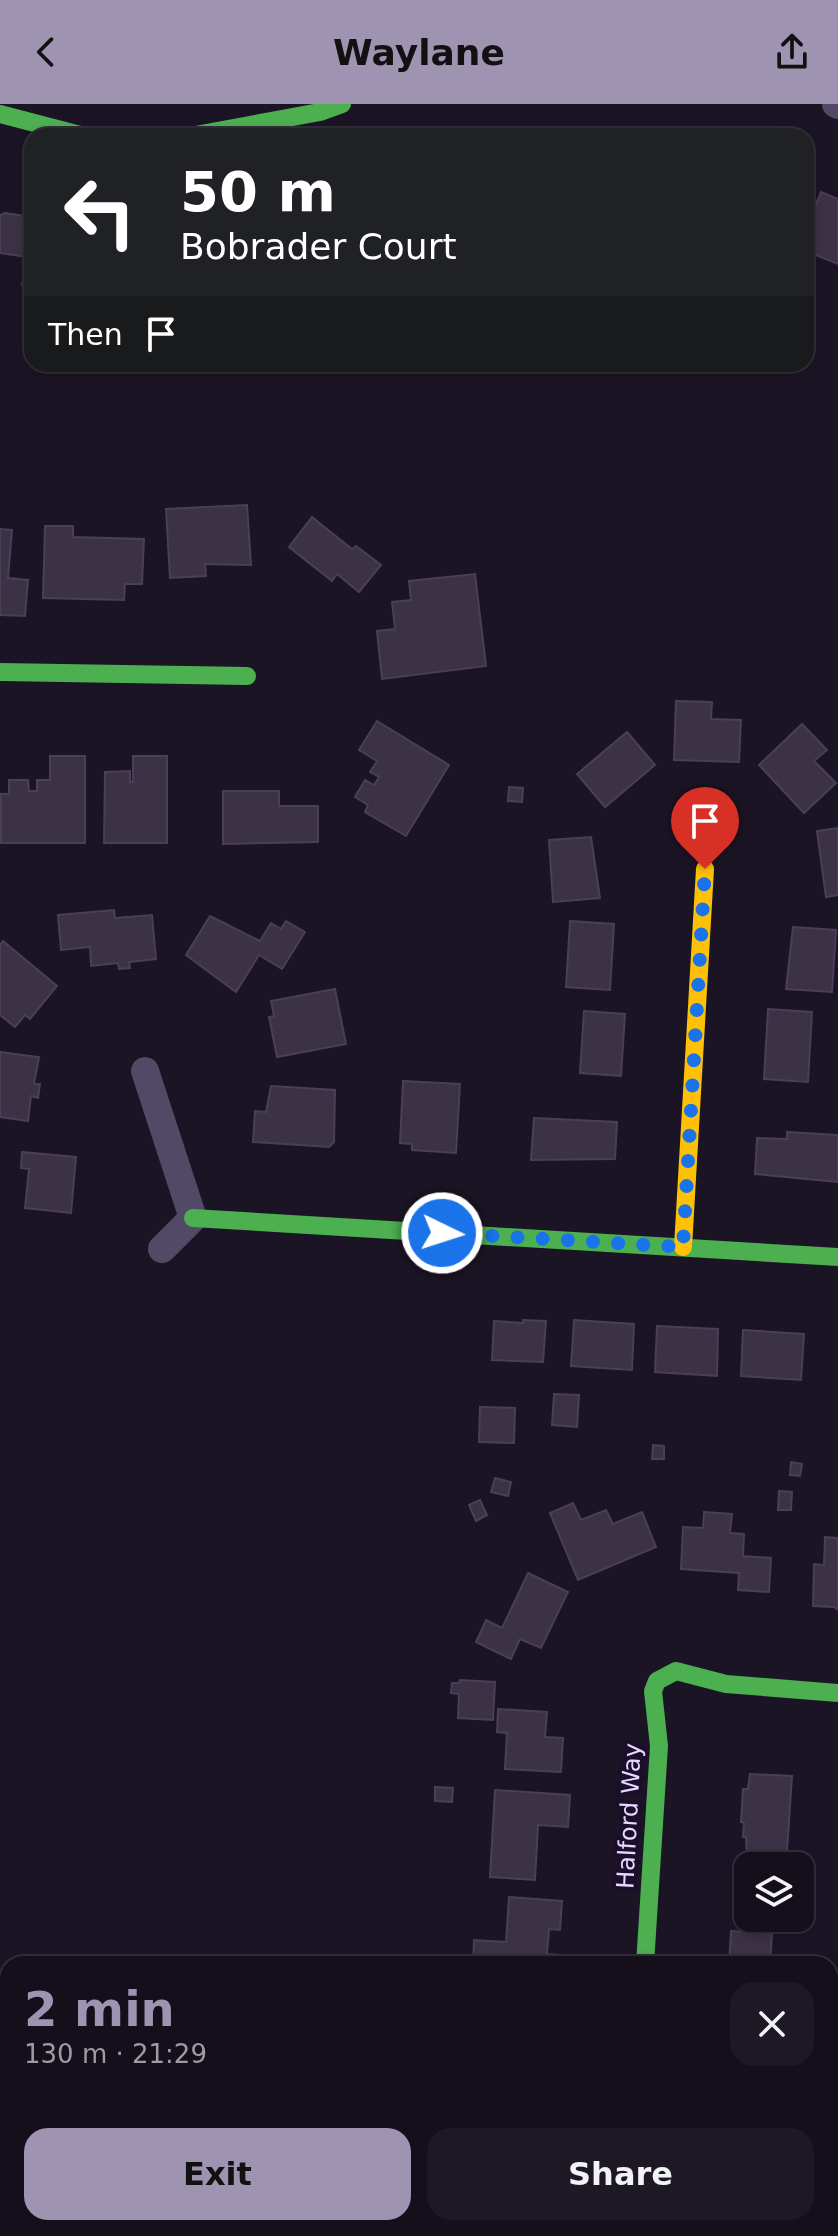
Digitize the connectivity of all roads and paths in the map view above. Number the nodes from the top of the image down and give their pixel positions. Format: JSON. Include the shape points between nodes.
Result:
{"nodes":[{"id":1,"x":342,"y":104,"type":"edge"},
{"id":2,"x":0,"y":114,"type":"edge"},
{"id":3,"x":226,"y":117,"type":"edge"},
{"id":4,"x":53,"y":128,"type":"edge"},
{"id":5,"x":205,"y":128,"type":"edge"},
{"id":6,"x":0,"y":672,"type":"edge"},
{"id":7,"x":247,"y":676,"type":"dead end"},
{"id":8,"x":705,"y":869,"type":"dead end"},
{"id":9,"x":145,"y":1071,"type":"dead end"},
{"id":10,"x":193,"y":1218,"type":"junction"},
{"id":11,"x":683,"y":1247,"type":"junction"},
{"id":12,"x":162,"y":1249,"type":"dead end"},
{"id":13,"x":838,"y":1257,"type":"edge"},
{"id":14,"x":838,"y":1693,"type":"edge"},
{"id":15,"x":646,"y":1956,"type":"edge"}],
"edges":[{"from":1,"to":3,"type":"street"},
{"from":2,"to":4,"type":"street"},
{"from":3,"to":5,"type":"street"},
{"from":6,"to":7,"type":"street"},
{"from":8,"to":11,"type":"street"},
{"from":9,"to":10,"type":"street"},
{"from":10,"to":11,"type":"street"},
{"from":10,"to":12,"type":"street"},
{"from":11,"to":13,"type":"street"},
{"from":14,"to":15,"type":"street","name":"Halford Way","via":[[726,1684],[676,1671],[664,1675],[653,1691],[659,1746]]}]}
